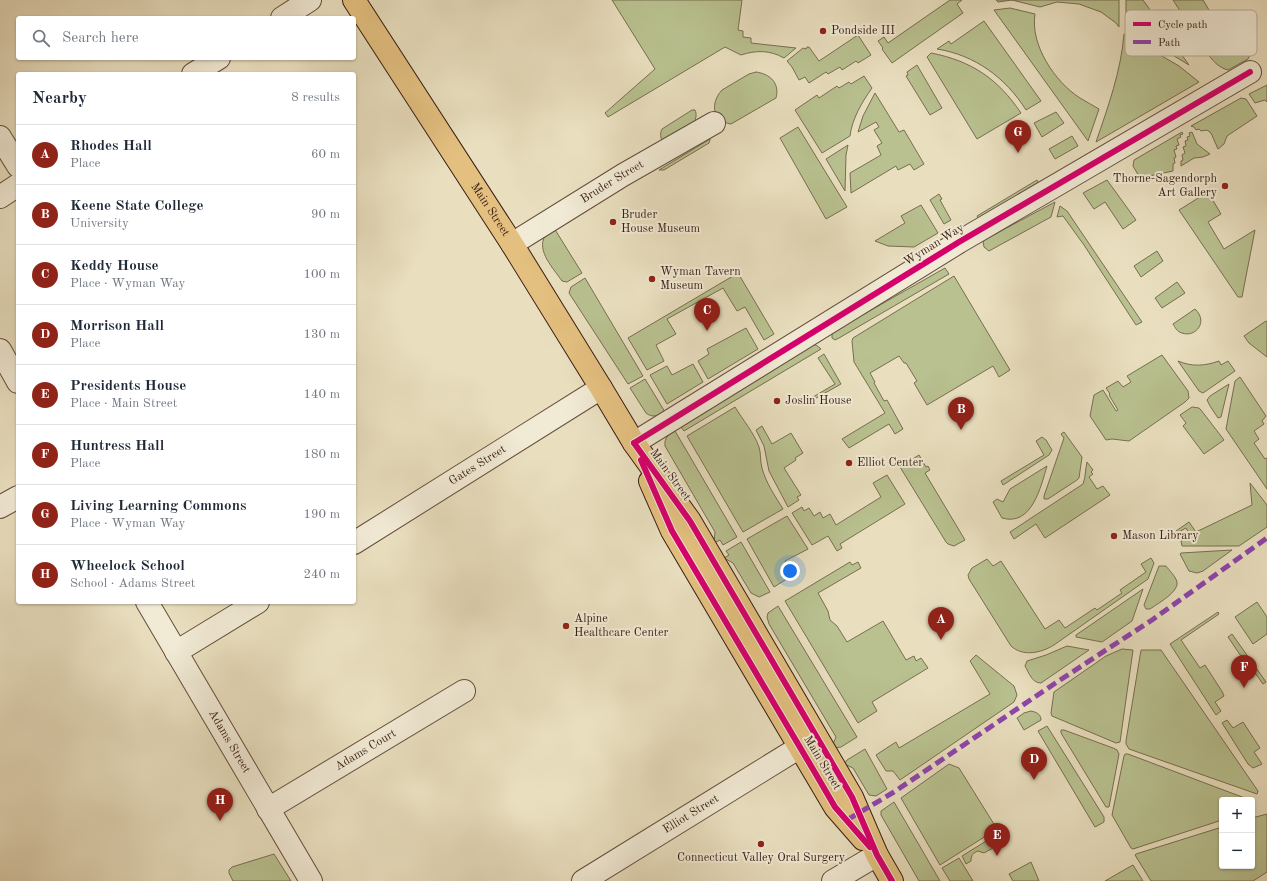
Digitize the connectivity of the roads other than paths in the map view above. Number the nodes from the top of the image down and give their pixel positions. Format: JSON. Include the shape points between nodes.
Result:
{"nodes":[{"id":1,"x":310,"y":0,"type":"edge"},
{"id":2,"x":354,"y":0,"type":"edge"},
{"id":3,"x":285,"y":16,"type":"edge"},
{"id":4,"x":215,"y":60,"type":"edge"},
{"id":5,"x":196,"y":72,"type":"edge"},
{"id":6,"x":1250,"y":72,"type":"dead end"},
{"id":7,"x":714,"y":123,"type":"dead end"},
{"id":8,"x":0,"y":137,"type":"edge"},
{"id":9,"x":16,"y":163,"type":"edge"},
{"id":10,"x":16,"y":186,"type":"edge"},
{"id":11,"x":0,"y":197,"type":"edge"},
{"id":12,"x":512,"y":244,"type":"junction"},
{"id":13,"x":0,"y":350,"type":"edge"},
{"id":14,"x":16,"y":378,"type":"edge"},
{"id":15,"x":601,"y":388,"type":"junction"},
{"id":16,"x":634,"y":443,"type":"junction"},
{"id":17,"x":16,"y":498,"type":"edge"},
{"id":18,"x":0,"y":507,"type":"edge"},
{"id":19,"x":356,"y":542,"type":"edge"},
{"id":20,"x":148,"y":604,"type":"edge"},
{"id":21,"x":255,"y":604,"type":"edge"},
{"id":22,"x":176,"y":652,"type":"junction"},
{"id":23,"x":464,"y":690,"type":"dead end"},
{"id":24,"x":800,"y":747,"type":"junction"},
{"id":25,"x":268,"y":809,"type":"junction"},
{"id":26,"x":877,"y":855,"type":"junction"},
{"id":27,"x":311,"y":881,"type":"edge"},
{"id":28,"x":583,"y":881,"type":"edge"},
{"id":29,"x":833,"y":881,"type":"edge"},
{"id":30,"x":892,"y":881,"type":"edge"}],
"edges":[{"from":1,"to":3,"type":"street"},
{"from":2,"to":12,"type":"main road","name":"Main Street"},
{"from":4,"to":5,"type":"street"},
{"from":6,"to":16,"type":"street","name":"Wyman Way","via":[[959,242]]},
{"from":7,"to":12,"type":"street","name":"Bruder Street","via":[[623,175]]},
{"from":8,"to":9,"type":"street"},
{"from":10,"to":11,"type":"street"},
{"from":12,"to":15,"type":"main road","name":"Main Street"},
{"from":13,"to":14,"type":"street"},
{"from":15,"to":16,"type":"main road","name":"Main Street"},
{"from":15,"to":19,"type":"street","name":"Gates Street"},
{"from":16,"to":24,"type":"main road","name":"Main Street","via":[[672,531]]},
{"from":16,"to":26,"type":"main road","name":"Main Street","via":[[697,532],[852,797]]},
{"from":17,"to":18,"type":"street"},
{"from":20,"to":22,"type":"street","name":"Adams Street"},
{"from":21,"to":22,"type":"street"},
{"from":22,"to":25,"type":"street","name":"Adams Street"},
{"from":23,"to":25,"type":"street","name":"Adams Court"},
{"from":24,"to":26,"type":"main road","name":"Main Street","via":[[835,807]]},
{"from":24,"to":28,"type":"street","name":"Elliot Street"},
{"from":25,"to":27,"type":"street","name":"Adams Street"},
{"from":26,"to":29,"type":"street"},
{"from":26,"to":30,"type":"main road","name":"Main Street"}]}
